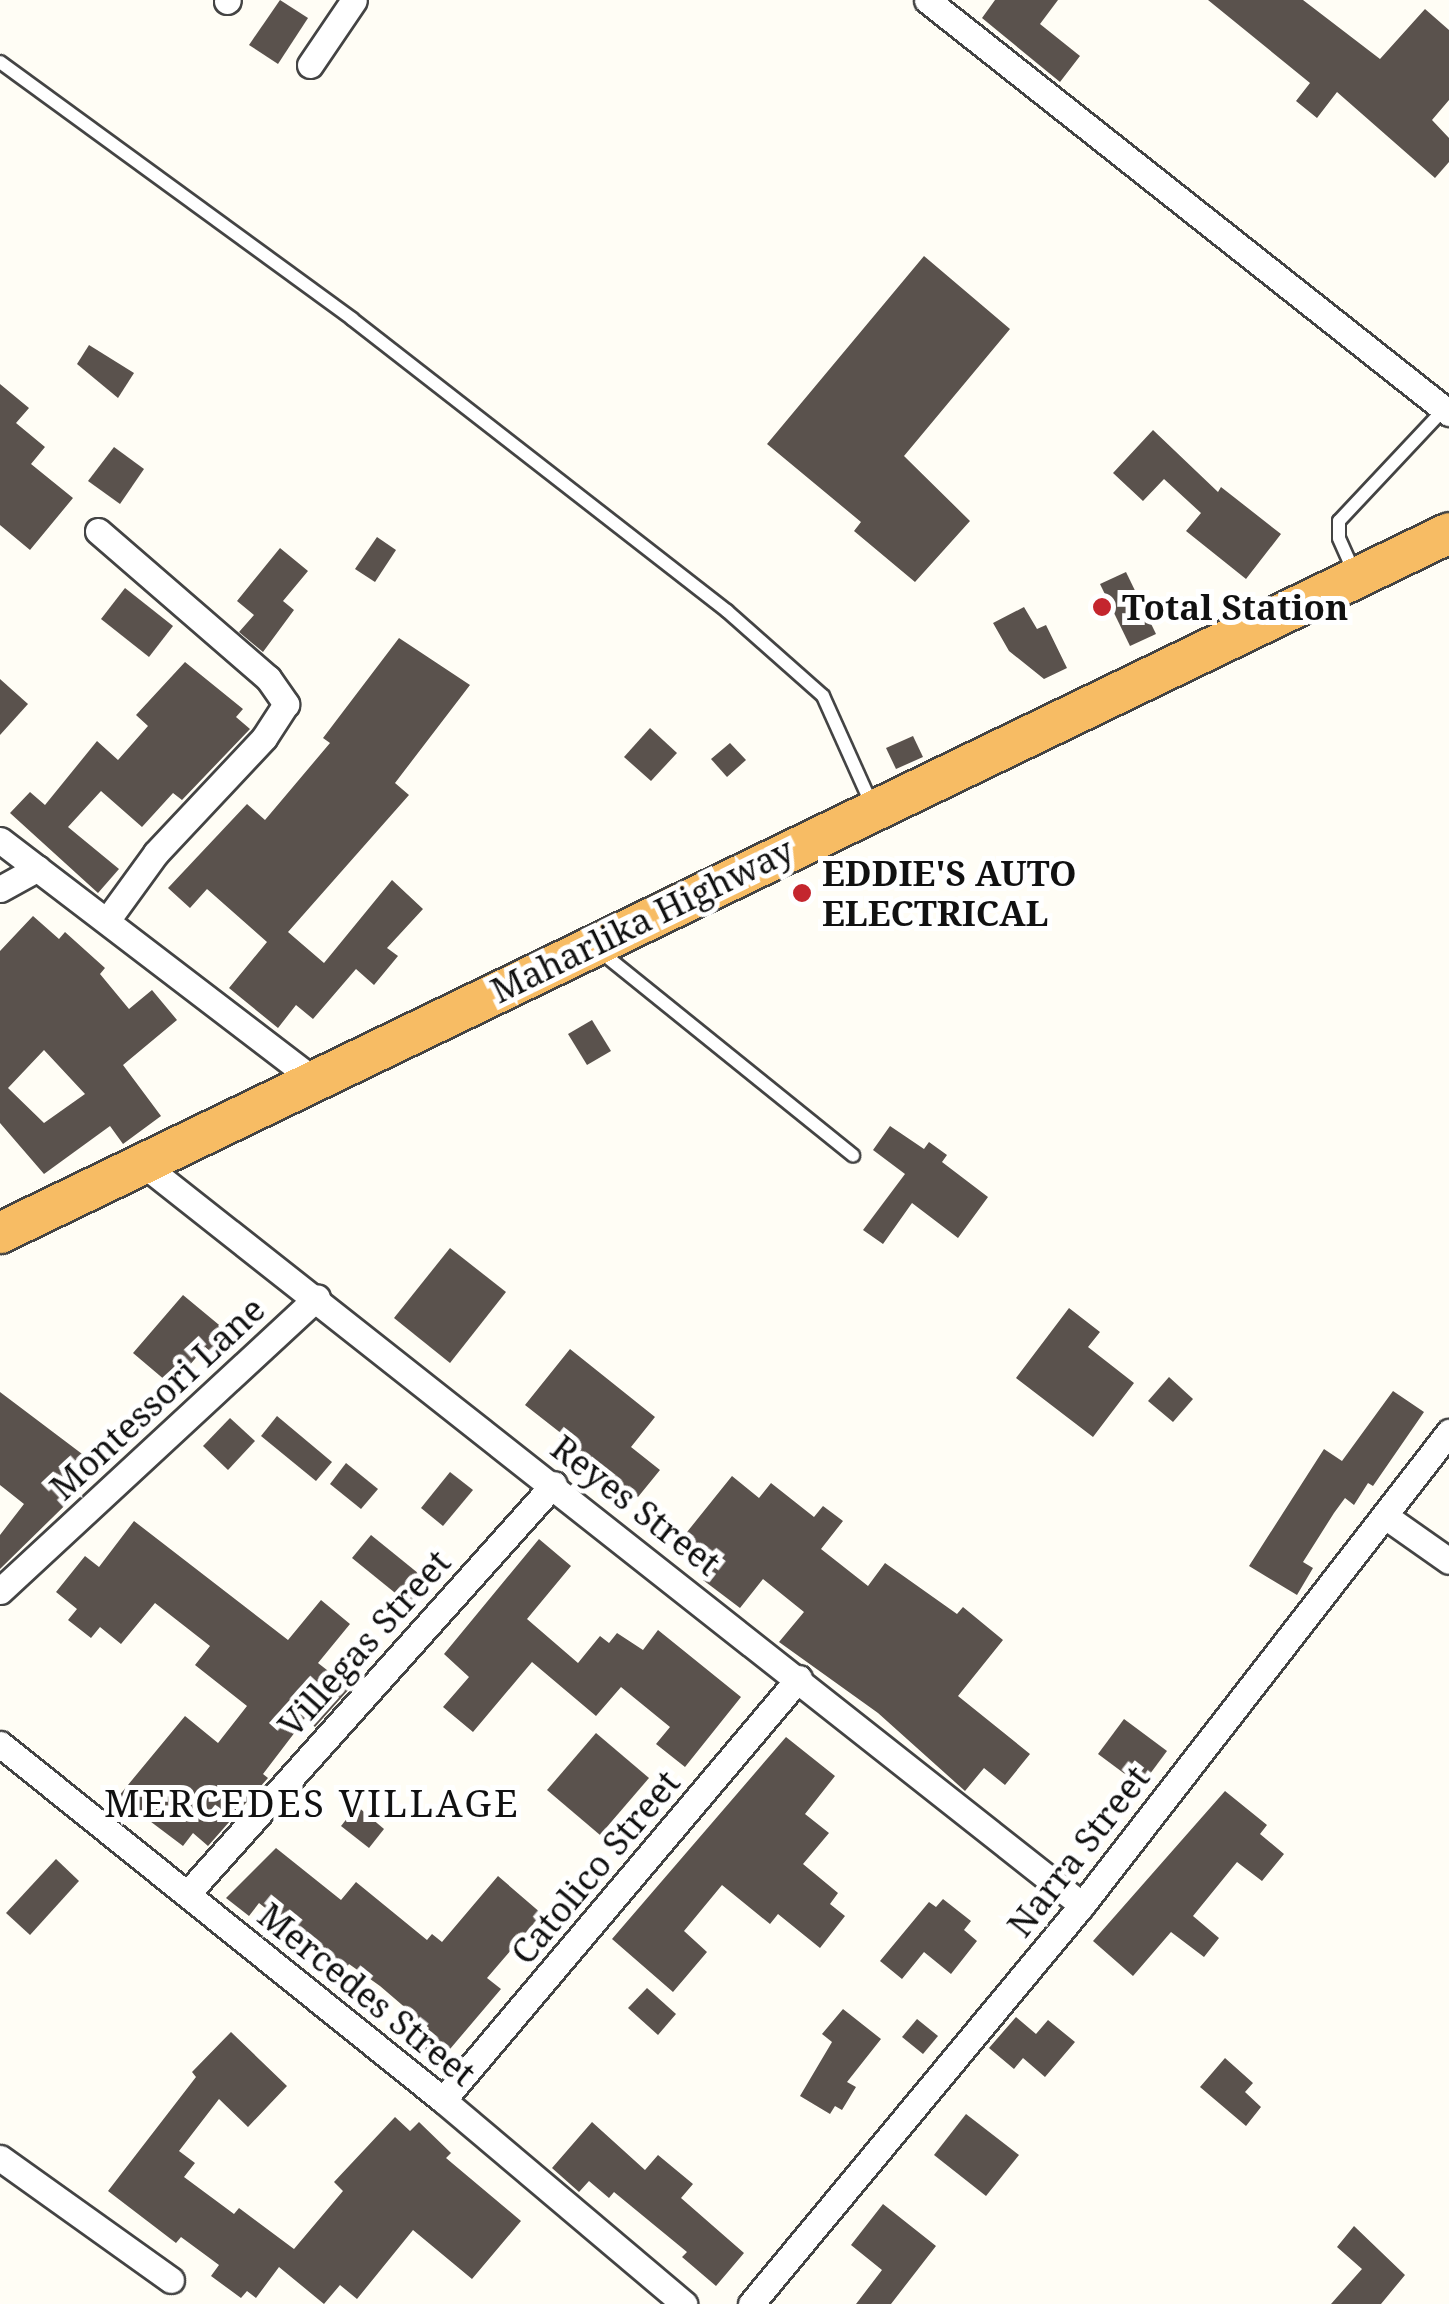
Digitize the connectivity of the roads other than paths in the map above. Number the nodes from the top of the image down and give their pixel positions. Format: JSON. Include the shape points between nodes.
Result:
{"nodes":[{"id":1,"x":354,"y":0,"type":"edge"},
{"id":2,"x":927,"y":0,"type":"edge"},
{"id":3,"x":0,"y":62,"type":"edge"},
{"id":4,"x":310,"y":65,"type":"dead end"},
{"id":5,"x":1446,"y":411,"type":"edge"},
{"id":6,"x":98,"y":531,"type":"dead end"},
{"id":7,"x":1449,"y":533,"type":"edge"},
{"id":8,"x":1356,"y":577,"type":"junction"},
{"id":9,"x":873,"y":807,"type":"junction"},
{"id":10,"x":0,"y":840,"type":"edge"},
{"id":11,"x":38,"y":868,"type":"junction"},
{"id":12,"x":0,"y":889,"type":"edge"},
{"id":13,"x":108,"y":919,"type":"junction"},
{"id":14,"x":591,"y":944,"type":"junction"},
{"id":15,"x":314,"y":1080,"type":"junction"},
{"id":16,"x":854,"y":1155,"type":"dead end"},
{"id":17,"x":144,"y":1164,"type":"junction"},
{"id":18,"x":0,"y":1233,"type":"edge"},
{"id":19,"x":317,"y":1297,"type":"junction"},
{"id":20,"x":1449,"y":1432,"type":"edge"},
{"id":21,"x":554,"y":1484,"type":"junction"},
{"id":22,"x":1384,"y":1516,"type":"junction"},
{"id":23,"x":1449,"y":1561,"type":"edge"},
{"id":24,"x":0,"y":1591,"type":"edge"},
{"id":25,"x":800,"y":1678,"type":"junction"},
{"id":26,"x":0,"y":1744,"type":"edge"},
{"id":27,"x":187,"y":1894,"type":"junction"},
{"id":28,"x":1082,"y":1905,"type":"junction"},
{"id":29,"x":443,"y":2100,"type":"junction"},
{"id":30,"x":0,"y":2158,"type":"edge"},
{"id":31,"x":172,"y":2280,"type":"dead end"},
{"id":32,"x":684,"y":2304,"type":"edge"},
{"id":33,"x":751,"y":2304,"type":"edge"}],
"edges":[{"from":1,"to":4,"type":"street"},
{"from":2,"to":5,"type":"street"},
{"from":3,"to":9,"type":"lane","via":[[352,319],[727,611],[824,696]]},
{"from":5,"to":8,"type":"lane","via":[[1339,521],[1338,538]]},
{"from":6,"to":13,"type":"street","via":[[268,678],[286,704]]},
{"from":7,"to":8,"type":"highway","name":"Maharlika Highway"},
{"from":8,"to":9,"type":"highway","name":"Maharlika Highway"},
{"from":9,"to":14,"type":"highway","name":"Maharlika Highway"},
{"from":10,"to":11,"type":"street"},
{"from":11,"to":12,"type":"street"},
{"from":11,"to":13,"type":"street"},
{"from":13,"to":15,"type":"street"},
{"from":14,"to":15,"type":"highway","name":"Maharlika Highway"},
{"from":14,"to":16,"type":"lane"},
{"from":15,"to":17,"type":"highway","name":"Maharlika Highway"},
{"from":17,"to":18,"type":"highway","name":"Maharlika Highway"},
{"from":17,"to":19,"type":"street","name":"Reyes Street"},
{"from":19,"to":21,"type":"street","name":"Reyes Street"},
{"from":19,"to":24,"type":"street","name":"Montessori Lane"},
{"from":20,"to":22,"type":"street","name":"Narra Street"},
{"from":21,"to":25,"type":"street","name":"Reyes Street"},
{"from":21,"to":27,"type":"street","name":"Villegas Street"},
{"from":22,"to":23,"type":"street"},
{"from":22,"to":28,"type":"street","name":"Narra Street"},
{"from":25,"to":28,"type":"street","name":"Reyes Street"},
{"from":25,"to":29,"type":"street","name":"Catolico Street"},
{"from":26,"to":27,"type":"street","name":"Mercedes Street"},
{"from":27,"to":29,"type":"street","name":"Mercedes Street"},
{"from":28,"to":33,"type":"street","name":"Narra Street"},
{"from":29,"to":32,"type":"street","name":"Mercedes Street"},
{"from":30,"to":31,"type":"street"}]}
